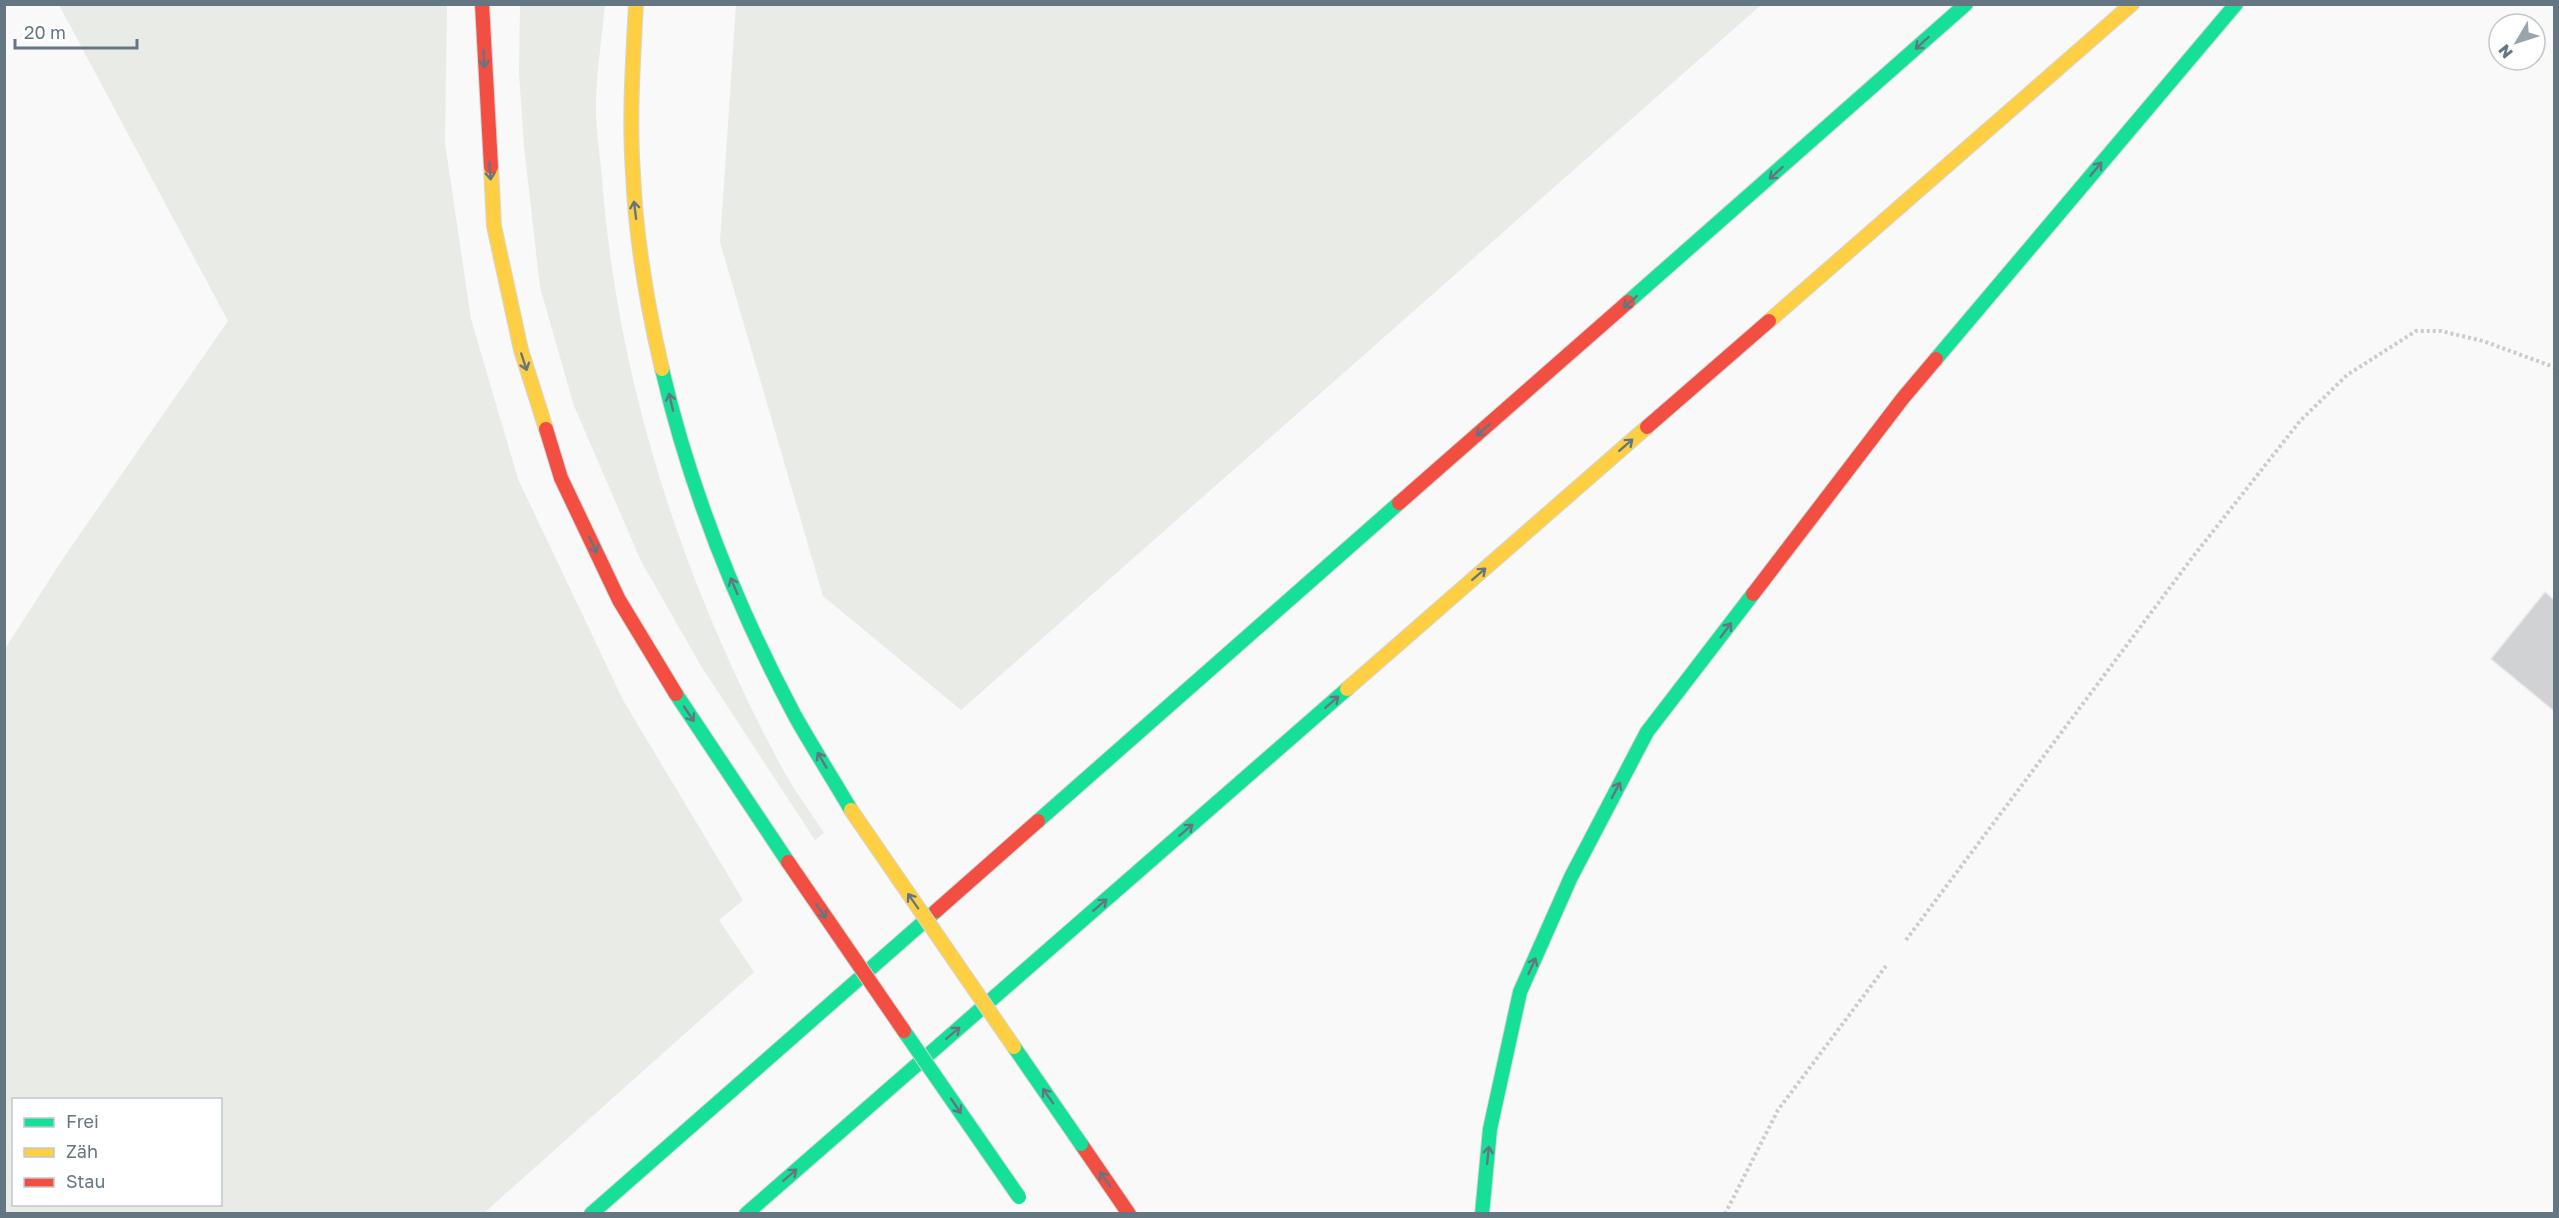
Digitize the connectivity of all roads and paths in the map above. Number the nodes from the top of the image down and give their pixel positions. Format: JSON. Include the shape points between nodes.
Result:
{"nodes":[{"id":1,"x":482,"y":4,"type":"edge"},
{"id":2,"x":636,"y":4,"type":"edge"},
{"id":3,"x":1966,"y":4,"type":"edge"},
{"id":4,"x":2132,"y":4,"type":"edge"},
{"id":5,"x":2236,"y":4,"type":"edge"},
{"id":6,"x":2554,"y":367,"type":"edge"},
{"id":7,"x":1906,"y":940,"type":"dead end"},
{"id":8,"x":1886,"y":966,"type":"dead end"},
{"id":9,"x":1021,"y":1201,"type":"dead end"},
{"id":10,"x":591,"y":1214,"type":"edge"},
{"id":11,"x":746,"y":1214,"type":"edge"},
{"id":12,"x":1129,"y":1214,"type":"edge"},
{"id":13,"x":1482,"y":1214,"type":"edge"},
{"id":14,"x":1725,"y":1214,"type":"edge"}],
"edges":[{"from":1,"to":9,"type":"highway","one_way":true,"bridge":true,"via":[[494,226],[521,350],[561,478],[619,600],[682,703]]},
{"from":12,"to":2,"type":"highway","one_way":true,"bridge":true,"via":[[851,810],[789,705],[732,584],[679,438],[645,291],[634,194],[631,87]]},
{"from":3,"to":10,"type":"highway","one_way":true},
{"from":11,"to":4,"type":"highway","one_way":true},
{"from":13,"to":5,"type":"highway","one_way":true,"via":[[1490,1129],[1520,992],[1571,877],[1647,732],[1903,398]]},
{"from":6,"to":7,"type":"path","via":[[2483,341],[2441,331],[2416,331],[2347,375],[2300,421],[2192,558]]},
{"from":8,"to":14,"type":"path","via":[[1778,1110]]}]}
